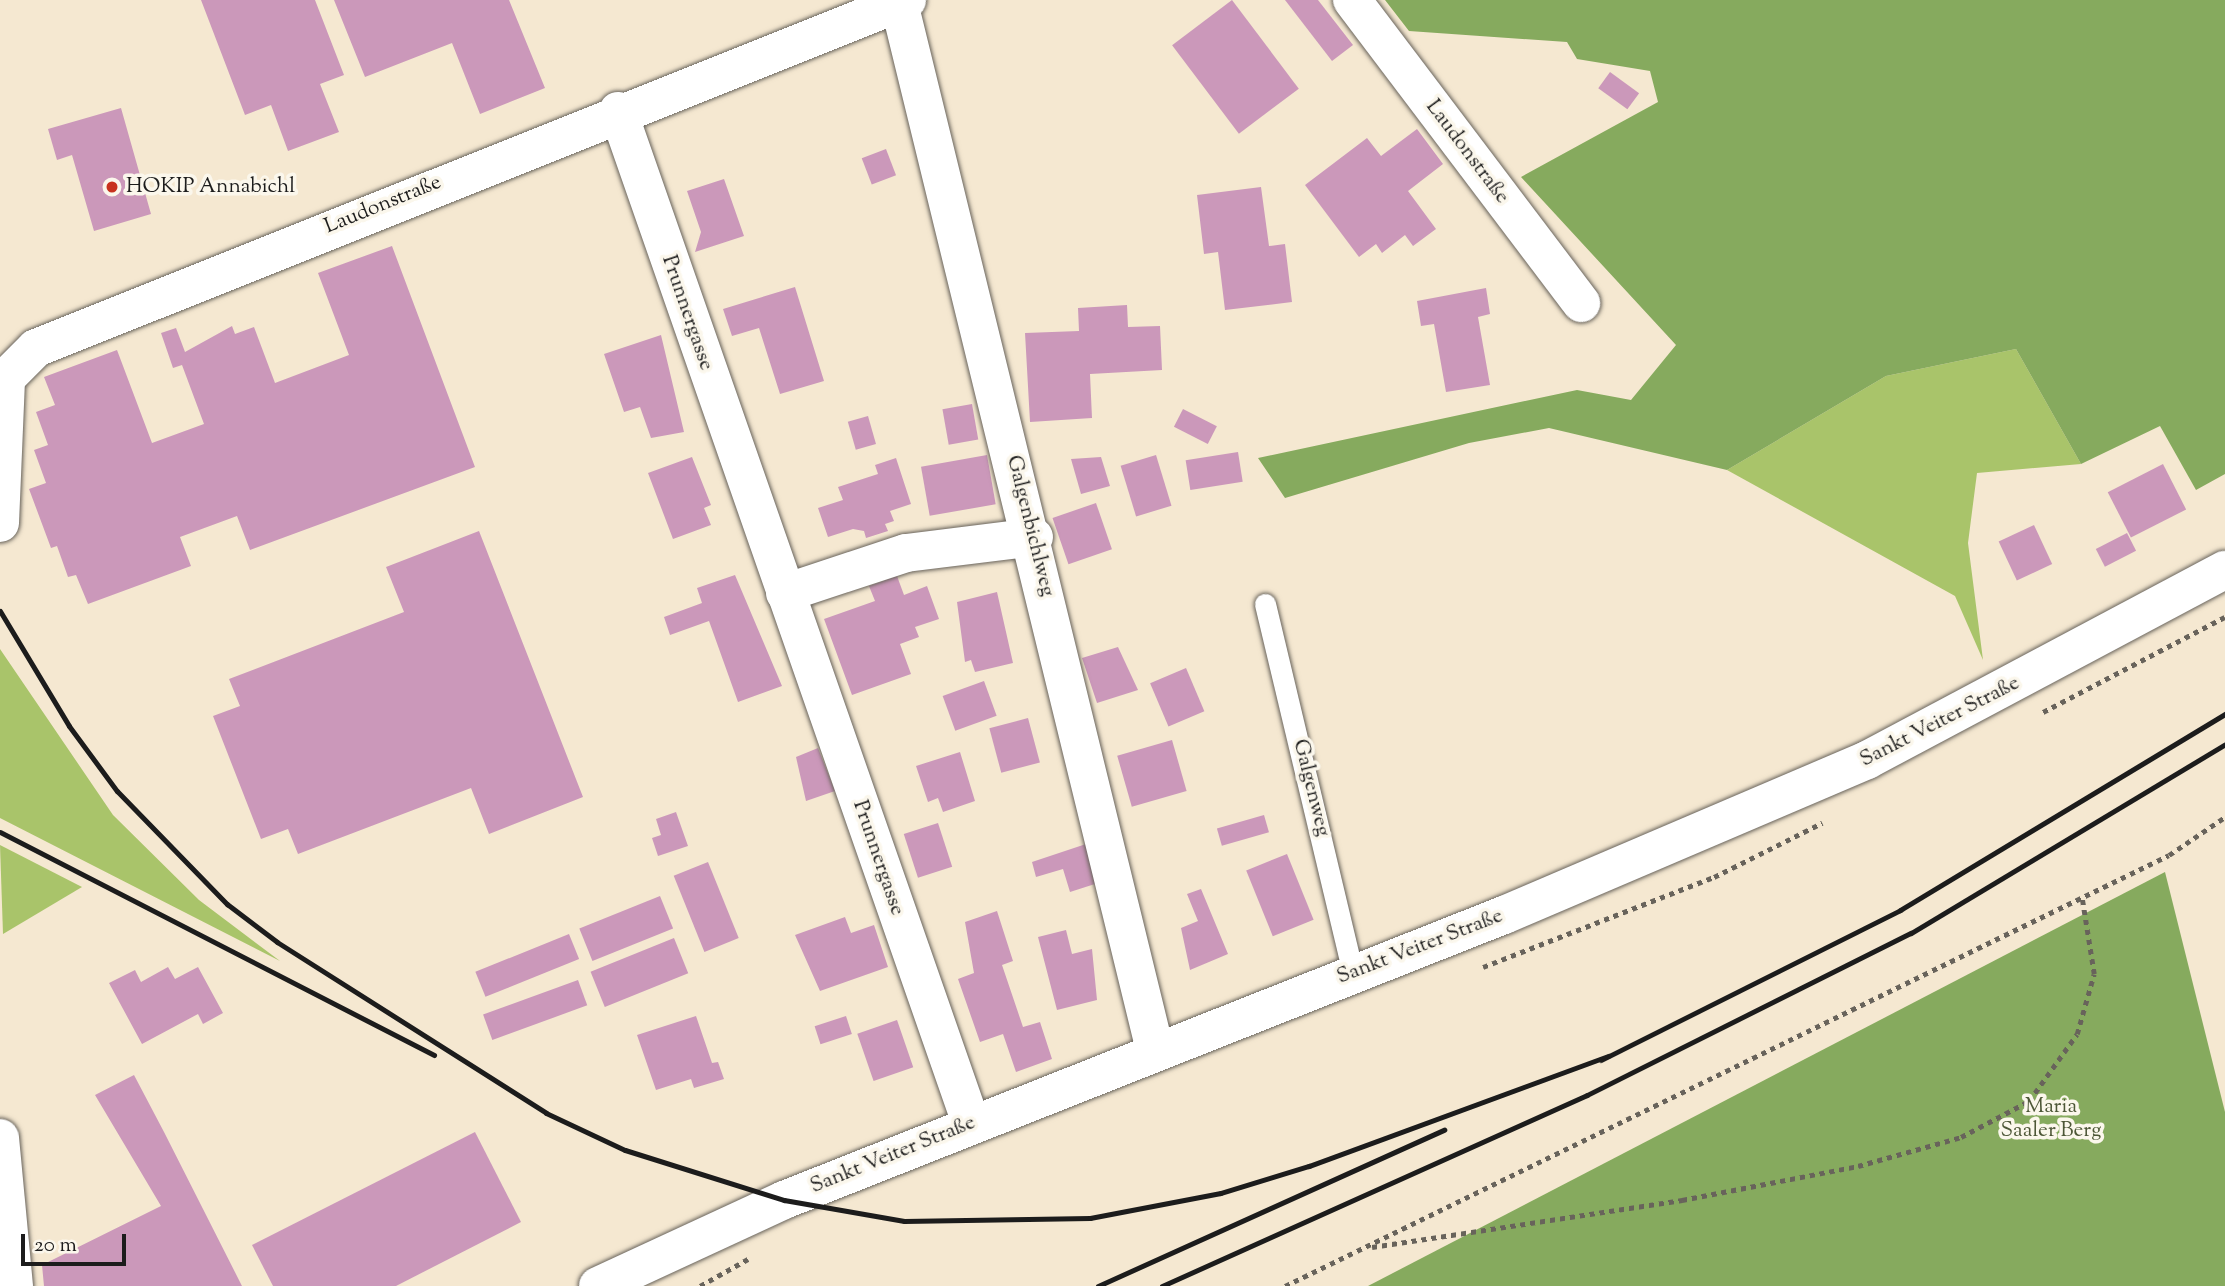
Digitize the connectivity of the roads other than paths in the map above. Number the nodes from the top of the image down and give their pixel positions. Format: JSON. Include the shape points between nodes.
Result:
{"nodes":[{"id":1,"x":1352,"y":0,"type":"edge"},
{"id":2,"x":903,"y":1,"type":"edge"},
{"id":3,"x":618,"y":111,"type":"junction"},
{"id":4,"x":1581,"y":303,"type":"dead end"},
{"id":5,"x":0,"y":523,"type":"edge"},
{"id":6,"x":1034,"y":537,"type":"junction"},
{"id":7,"x":2225,"y":570,"type":"edge"},
{"id":8,"x":785,"y":593,"type":"junction"},
{"id":9,"x":1265,"y":604,"type":"dead end"},
{"id":10,"x":1353,"y":972,"type":"junction"},
{"id":11,"x":1156,"y":1050,"type":"junction"},
{"id":12,"x":971,"y":1123,"type":"junction"},
{"id":13,"x":0,"y":1138,"type":"edge"},
{"id":14,"x":14,"y":1286,"type":"edge"},
{"id":15,"x":598,"y":1286,"type":"edge"}],
"edges":[{"from":1,"to":4,"type":"street","name":"Laudonstraße"},
{"from":2,"to":3,"type":"street","name":"Laudonstraße"},
{"from":2,"to":6,"type":"street","name":"Galgenbichlweg"},
{"from":3,"to":5,"type":"street","name":"Laudonstraße","via":[[36,348],[6,378]]},
{"from":3,"to":8,"type":"street","name":"Prunnergasse"},
{"from":6,"to":8,"type":"street","via":[[906,554]]},
{"from":6,"to":11,"type":"street","name":"Galgenbichlweg"},
{"from":7,"to":10,"type":"street","name":"Sankt Veiter Straße","via":[[1867,760],[1504,915]]},
{"from":8,"to":12,"type":"street","name":"Prunnergasse"},
{"from":9,"to":10,"type":"lane","name":"Galgenweg"},
{"from":10,"to":11,"type":"street","name":"Sankt Veiter Straße"},
{"from":11,"to":12,"type":"street","name":"Sankt Veiter Straße"},
{"from":12,"to":15,"type":"street","name":"Sankt Veiter Straße"},
{"from":13,"to":14,"type":"street"}]}
